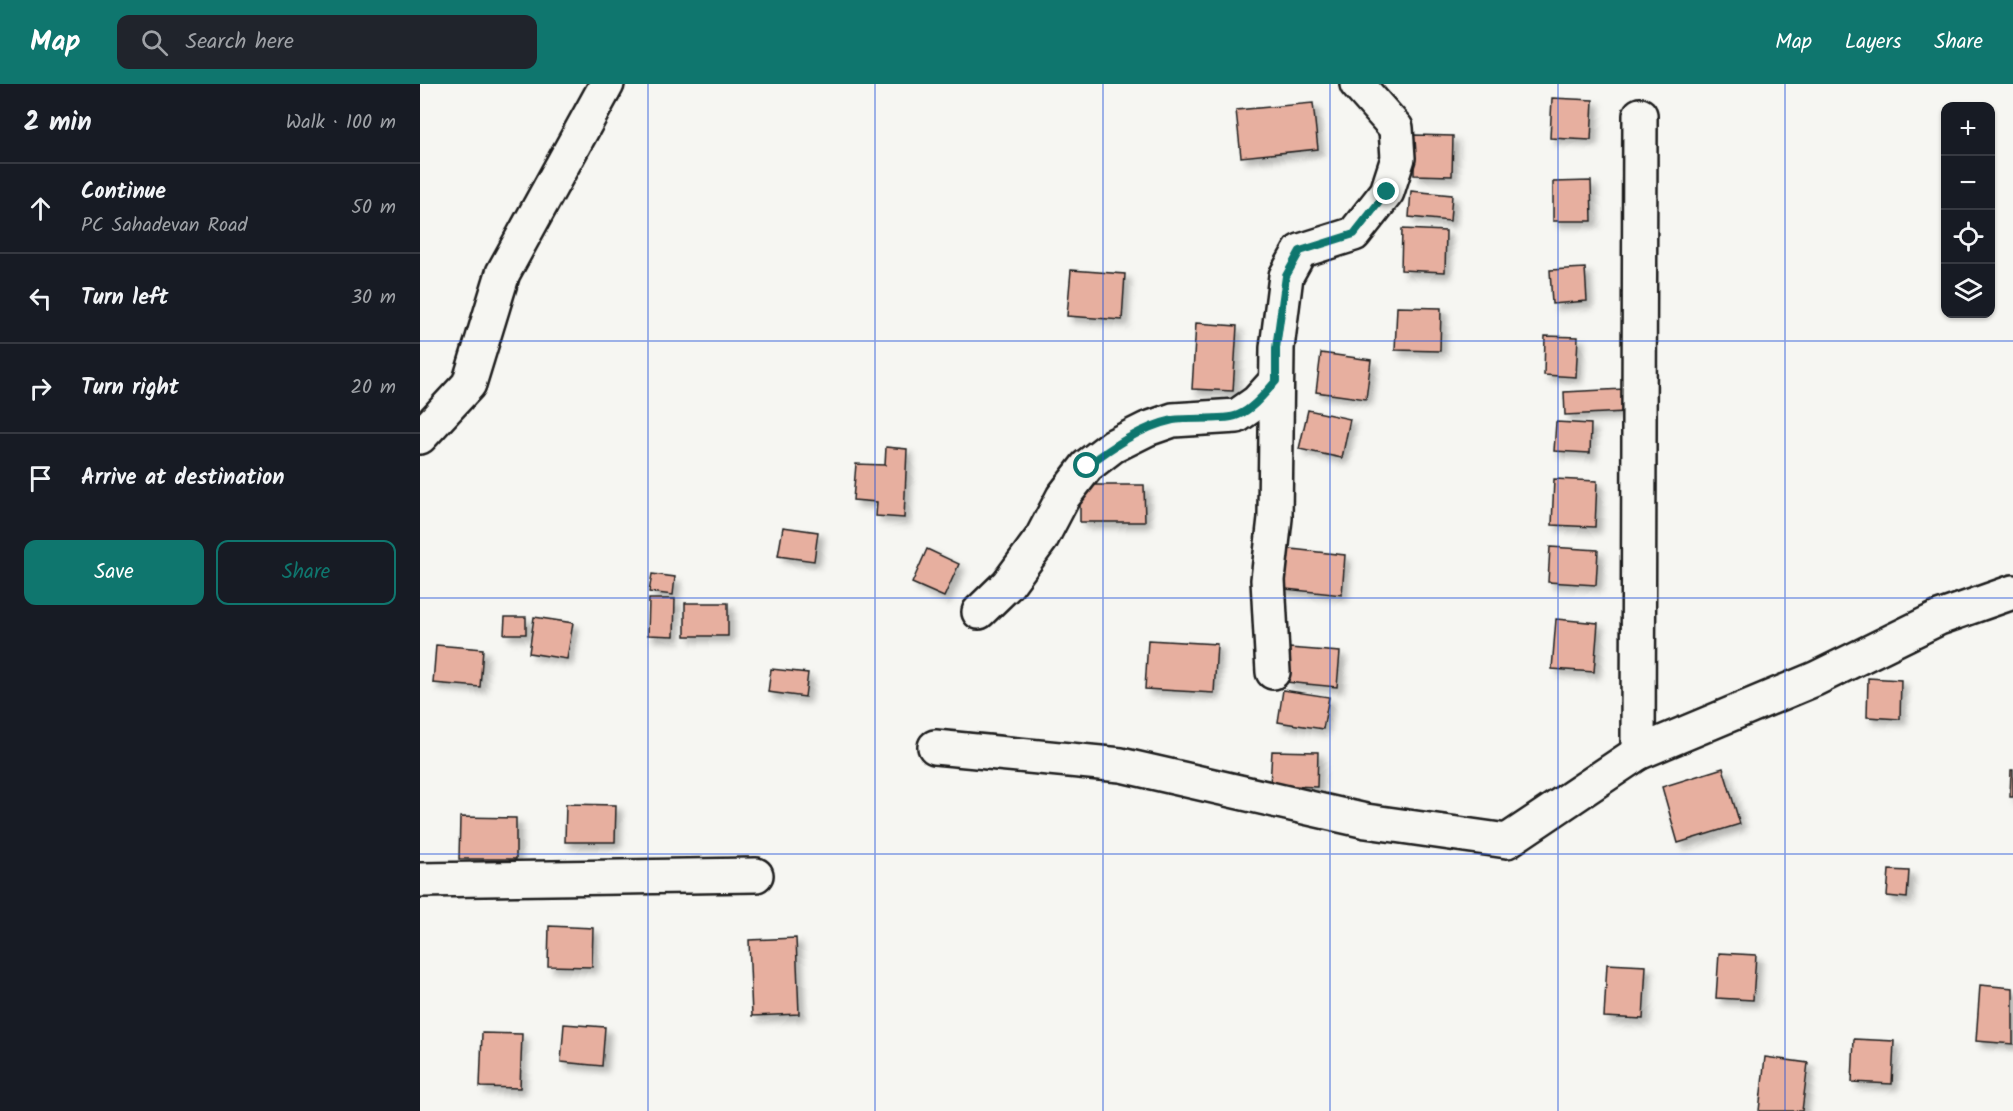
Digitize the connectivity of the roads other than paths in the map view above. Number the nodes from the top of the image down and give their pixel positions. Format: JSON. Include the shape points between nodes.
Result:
{"nodes":[{"id":1,"x":607,"y":84,"type":"edge"},
{"id":2,"x":1357,"y":84,"type":"edge"},
{"id":3,"x":1640,"y":115,"type":"dead end"},
{"id":4,"x":1276,"y":381,"type":"junction"},
{"id":5,"x":420,"y":438,"type":"edge"},
{"id":6,"x":2013,"y":592,"type":"edge"},
{"id":7,"x":979,"y":612,"type":"dead end"},
{"id":8,"x":1274,"y":672,"type":"dead end"},
{"id":9,"x":935,"y":747,"type":"dead end"},
{"id":10,"x":1638,"y":753,"type":"junction"},
{"id":11,"x":756,"y":875,"type":"dead end"},
{"id":12,"x":420,"y":880,"type":"edge"}],
"edges":[{"from":1,"to":5,"type":"street","via":[[503,273],[469,384]]},
{"from":2,"to":4,"type":"street","via":[[1396,128],[1398,158],[1387,192],[1354,234],[1300,251],[1286,276],[1276,348]]},
{"from":3,"to":10,"type":"street"},
{"from":4,"to":7,"type":"street","via":[[1237,416],[1173,420],[1113,446],[1087,466],[1008,584]]},
{"from":4,"to":8,"type":"street","via":[[1275,518],[1268,580]]},
{"from":6,"to":10,"type":"street","via":[[1939,618],[1815,679]]},
{"from":9,"to":10,"type":"street","via":[[1121,765],[1366,821],[1507,841]]},
{"from":11,"to":12,"type":"street"}]}
